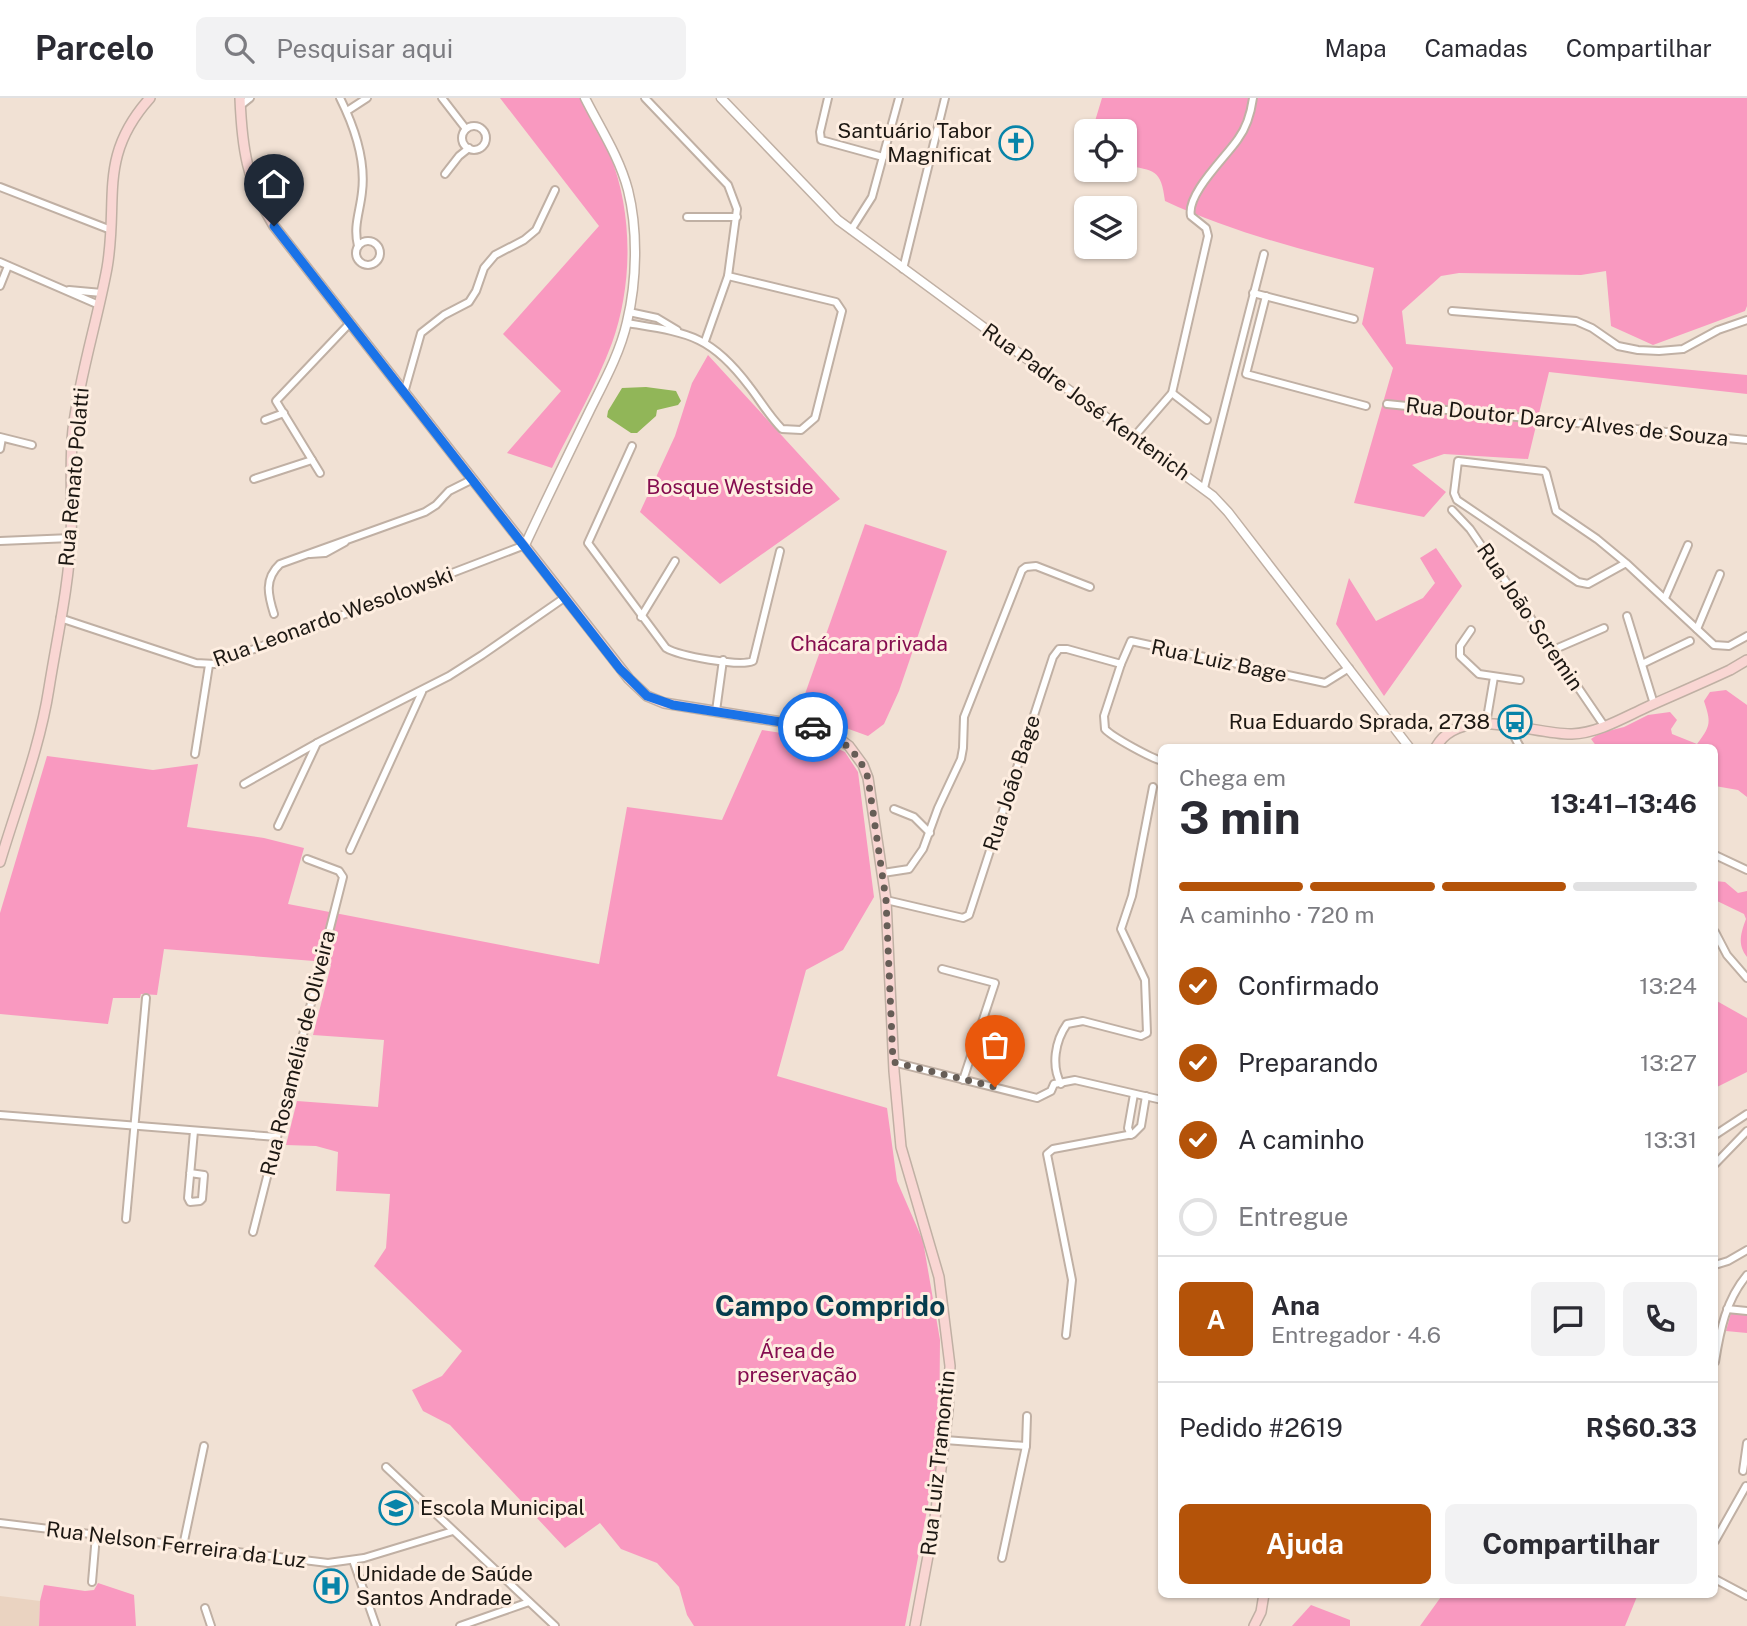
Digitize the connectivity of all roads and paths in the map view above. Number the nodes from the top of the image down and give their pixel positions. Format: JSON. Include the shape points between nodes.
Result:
{"nodes":[{"id":1,"x":150,"y":98,"type":"edge"},
{"id":2,"x":250,"y":98,"type":"edge"},
{"id":3,"x":340,"y":98,"type":"edge"},
{"id":4,"x":367,"y":98,"type":"edge"},
{"id":5,"x":442,"y":98,"type":"edge"},
{"id":6,"x":585,"y":98,"type":"edge"},
{"id":7,"x":645,"y":98,"type":"edge"},
{"id":8,"x":722,"y":98,"type":"edge"},
{"id":9,"x":828,"y":98,"type":"edge"},
{"id":10,"x":899,"y":98,"type":"edge"},
{"id":11,"x":945,"y":98,"type":"edge"},
{"id":12,"x":1253,"y":98,"type":"edge"},
{"id":13,"x":240,"y":102,"type":"edge"},
{"id":14,"x":347,"y":111,"type":"junction"},
{"id":15,"x":466,"y":129,"type":"junction"},
{"id":16,"x":469,"y":148,"type":"junction"},
{"id":17,"x":883,"y":157,"type":"junction"},
{"id":18,"x":445,"y":174,"type":"dead end"},
{"id":19,"x":0,"y":187,"type":"edge"},
{"id":20,"x":555,"y":190,"type":"dead end"},
{"id":21,"x":687,"y":217,"type":"dead end"},
{"id":22,"x":737,"y":217,"type":"junction"},
{"id":23,"x":111,"y":230,"type":"junction"},
{"id":24,"x":851,"y":230,"type":"junction"},
{"id":25,"x":358,"y":246,"type":"dead end"},
{"id":26,"x":1264,"y":254,"type":"dead end"},
{"id":27,"x":0,"y":262,"type":"edge"},
{"id":28,"x":8,"y":266,"type":"junction"},
{"id":29,"x":903,"y":269,"type":"junction"},
{"id":30,"x":728,"y":276,"type":"junction"},
{"id":31,"x":0,"y":286,"type":"edge"},
{"id":32,"x":67,"y":289,"type":"junction"},
{"id":33,"x":102,"y":293,"type":"junction"},
{"id":34,"x":1253,"y":293,"type":"junction"},
{"id":35,"x":1266,"y":296,"type":"junction"},
{"id":36,"x":99,"y":305,"type":"junction"},
{"id":37,"x":1452,"y":311,"type":"dead end"},
{"id":38,"x":629,"y":312,"type":"junction"},
{"id":39,"x":1354,"y":319,"type":"dead end"},
{"id":40,"x":1747,"y":320,"type":"edge"},
{"id":41,"x":627,"y":323,"type":"junction"},
{"id":42,"x":349,"y":324,"type":"junction"},
{"id":43,"x":1243,"y":330,"type":"junction"},
{"id":44,"x":682,"y":332,"type":"junction"},
{"id":45,"x":1256,"y":333,"type":"junction"},
{"id":46,"x":705,"y":341,"type":"junction"},
{"id":47,"x":1240,"y":342,"type":"junction"},
{"id":48,"x":1254,"y":345,"type":"junction"},
{"id":49,"x":404,"y":393,"type":"junction"},
{"id":50,"x":1172,"y":393,"type":"junction"},
{"id":51,"x":1387,"y":404,"type":"dead end"},
{"id":52,"x":1366,"y":406,"type":"dead end"},
{"id":53,"x":284,"y":413,"type":"junction"},
{"id":54,"x":265,"y":420,"type":"dead end"},
{"id":55,"x":1207,"y":420,"type":"dead end"},
{"id":56,"x":1,"y":437,"type":"edge"},
{"id":57,"x":1133,"y":438,"type":"junction"},
{"id":58,"x":1747,"y":440,"type":"edge"},
{"id":59,"x":32,"y":444,"type":"dead end"},
{"id":60,"x":632,"y":446,"type":"dead end"},
{"id":61,"x":0,"y":449,"type":"edge"},
{"id":62,"x":312,"y":460,"type":"junction"},
{"id":63,"x":320,"y":473,"type":"dead end"},
{"id":64,"x":254,"y":479,"type":"dead end"},
{"id":65,"x":473,"y":479,"type":"junction"},
{"id":66,"x":1203,"y":488,"type":"junction"},
{"id":67,"x":1452,"y":510,"type":"dead end"},
{"id":68,"x":71,"y":538,"type":"junction"},
{"id":69,"x":0,"y":541,"type":"edge"},
{"id":70,"x":525,"y":545,"type":"junction"},
{"id":71,"x":1688,"y":545,"type":"dead end"},
{"id":72,"x":780,"y":551,"type":"dead end"},
{"id":73,"x":675,"y":561,"type":"dead end"},
{"id":74,"x":1626,"y":563,"type":"junction"},
{"id":75,"x":1720,"y":574,"type":"dead end"},
{"id":76,"x":1090,"y":587,"type":"dead end"},
{"id":77,"x":1665,"y":597,"type":"junction"},
{"id":78,"x":564,"y":598,"type":"junction"},
{"id":79,"x":274,"y":614,"type":"dead end"},
{"id":80,"x":1627,"y":616,"type":"dead end"},
{"id":81,"x":641,"y":617,"type":"junction"},
{"id":82,"x":60,"y":618,"type":"junction"},
{"id":83,"x":1604,"y":628,"type":"dead end"},
{"id":84,"x":1698,"y":629,"type":"junction"},
{"id":85,"x":1471,"y":630,"type":"dead end"},
{"id":86,"x":1747,"y":636,"type":"edge"},
{"id":87,"x":1690,"y":641,"type":"dead end"},
{"id":88,"x":1059,"y":649,"type":"joint"},
{"id":89,"x":1553,"y":650,"type":"junction"},
{"id":90,"x":723,"y":660,"type":"junction"},
{"id":91,"x":1747,"y":660,"type":"edge"},
{"id":92,"x":1121,"y":664,"type":"junction"},
{"id":93,"x":1642,"y":664,"type":"junction"},
{"id":94,"x":209,"y":665,"type":"junction"},
{"id":95,"x":1349,"y":668,"type":"junction"},
{"id":96,"x":1494,"y":677,"type":"junction"},
{"id":97,"x":1520,"y":680,"type":"dead end"},
{"id":98,"x":422,"y":691,"type":"junction"},
{"id":99,"x":1654,"y":704,"type":"junction"},
{"id":100,"x":716,"y":711,"type":"junction"},
{"id":101,"x":1486,"y":724,"type":"junction"},
{"id":102,"x":1508,"y":725,"type":"junction"},
{"id":103,"x":1605,"y":727,"type":"junction"},
{"id":104,"x":317,"y":743,"type":"junction"},
{"id":105,"x":1407,"y":744,"type":"edge"},
{"id":106,"x":1439,"y":744,"type":"edge"},
{"id":107,"x":1518,"y":744,"type":"edge"},
{"id":108,"x":195,"y":754,"type":"dead end"},
{"id":109,"x":1158,"y":760,"type":"edge"},
{"id":110,"x":244,"y":784,"type":"dead end"},
{"id":111,"x":1153,"y":787,"type":"dead end"},
{"id":112,"x":894,"y":809,"type":"dead end"},
{"id":113,"x":278,"y":827,"type":"dead end"},
{"id":114,"x":930,"y":832,"type":"junction"},
{"id":115,"x":350,"y":850,"type":"dead end"},
{"id":116,"x":1718,"y":856,"type":"edge"},
{"id":117,"x":307,"y":859,"type":"dead end"},
{"id":118,"x":0,"y":862,"type":"edge"},
{"id":119,"x":1747,"y":870,"type":"edge"},
{"id":120,"x":883,"y":873,"type":"junction"},
{"id":121,"x":886,"y":900,"type":"junction"},
{"id":122,"x":1718,"y":938,"type":"edge"},
{"id":123,"x":942,"y":970,"type":"dead end"},
{"id":124,"x":1747,"y":978,"type":"edge"},
{"id":125,"x":146,"y":998,"type":"dead end"},
{"id":126,"x":893,"y":1062,"type":"junction"},
{"id":127,"x":963,"y":1080,"type":"junction"},
{"id":128,"x":1060,"y":1084,"type":"junction"},
{"id":129,"x":1134,"y":1094,"type":"junction"},
{"id":130,"x":1146,"y":1096,"type":"junction"},
{"id":131,"x":1158,"y":1099,"type":"edge"},
{"id":132,"x":1747,"y":1114,"type":"edge"},
{"id":133,"x":0,"y":1115,"type":"edge"},
{"id":134,"x":134,"y":1126,"type":"junction"},
{"id":135,"x":194,"y":1130,"type":"junction"},
{"id":136,"x":1747,"y":1131,"type":"edge"},
{"id":137,"x":1718,"y":1133,"type":"edge"},
{"id":138,"x":1131,"y":1135,"type":"junction"},
{"id":139,"x":277,"y":1137,"type":"junction"},
{"id":140,"x":1718,"y":1161,"type":"edge"},
{"id":141,"x":190,"y":1173,"type":"junction"},
{"id":142,"x":125,"y":1219,"type":"dead end"},
{"id":143,"x":253,"y":1232,"type":"dead end"},
{"id":144,"x":1747,"y":1250,"type":"edge"},
{"id":145,"x":1718,"y":1264,"type":"edge"},
{"id":146,"x":1747,"y":1275,"type":"edge"},
{"id":147,"x":1727,"y":1309,"type":"junction"},
{"id":148,"x":1747,"y":1311,"type":"edge"},
{"id":149,"x":1066,"y":1335,"type":"dead end"},
{"id":150,"x":1718,"y":1343,"type":"edge"},
{"id":151,"x":1027,"y":1416,"type":"dead end"},
{"id":152,"x":945,"y":1440,"type":"junction"},
{"id":153,"x":1747,"y":1443,"type":"edge"},
{"id":154,"x":204,"y":1446,"type":"dead end"},
{"id":155,"x":1026,"y":1446,"type":"junction"},
{"id":156,"x":386,"y":1468,"type":"dead end"},
{"id":157,"x":1743,"y":1471,"type":"dead end"},
{"id":158,"x":1746,"y":1486,"type":"edge"},
{"id":159,"x":0,"y":1523,"type":"edge"},
{"id":160,"x":453,"y":1531,"type":"junction"},
{"id":161,"x":96,"y":1535,"type":"junction"},
{"id":162,"x":1718,"y":1536,"type":"edge"},
{"id":163,"x":183,"y":1546,"type":"junction"},
{"id":164,"x":1002,"y":1558,"type":"dead end"},
{"id":165,"x":353,"y":1560,"type":"junction"},
{"id":166,"x":92,"y":1582,"type":"dead end"},
{"id":167,"x":1718,"y":1582,"type":"edge"},
{"id":168,"x":1747,"y":1596,"type":"edge"},
{"id":169,"x":1263,"y":1598,"type":"edge"},
{"id":170,"x":529,"y":1602,"type":"junction"},
{"id":171,"x":205,"y":1608,"type":"dead end"},
{"id":172,"x":211,"y":1626,"type":"edge"},
{"id":173,"x":376,"y":1626,"type":"edge"},
{"id":174,"x":460,"y":1626,"type":"edge"},
{"id":175,"x":555,"y":1626,"type":"edge"},
{"id":176,"x":915,"y":1626,"type":"edge"},
{"id":177,"x":1254,"y":1626,"type":"edge"}],
"edges":[{"from":1,"to":23,"type":"main road","name":"Rua Renato Polatti","via":[[116,153]]},
{"from":2,"to":13,"type":"street"},
{"from":3,"to":14,"type":"street"},
{"from":4,"to":14,"type":"street"},
{"from":5,"to":15,"type":"street"},
{"from":6,"to":38,"type":"street","via":[[617,158],[628,190],[634,255]]},
{"from":7,"to":22,"type":"street","via":[[728,185]]},
{"from":8,"to":24,"type":"street","name":"Rua Padre José Kentenich"},
{"from":9,"to":17,"type":"street","via":[[821,140]]},
{"from":10,"to":17,"type":"street"},
{"from":11,"to":29,"type":"street"},
{"from":12,"to":50,"type":"street","via":[[1239,138],[1191,202],[1191,216],[1206,228],[1208,236]]},
{"from":13,"to":42,"type":"main road","name":"Rua Luiz Tramontin","via":[[245,160],[258,200]]},
{"from":14,"to":25,"type":"street","via":[[363,171],[355,228]]},
{"from":15,"to":16,"type":"street","via":[[463,139]]},
{"from":15,"to":16,"type":"street","via":[[478,126],[486,134],[483,146]]},
{"from":16,"to":18,"type":"street"},
{"from":17,"to":24,"type":"street","via":[[872,197]]},
{"from":19,"to":23,"type":"street"},
{"from":20,"to":49,"type":"street","via":[[536,230],[495,256],[484,268],[469,302],[421,333]]},
{"from":21,"to":22,"type":"street"},
{"from":22,"to":30,"type":"street"},
{"from":23,"to":33,"type":"main road","name":"Rua Renato Polatti"},
{"from":24,"to":29,"type":"street","name":"Rua Padre José Kentenich"},
{"from":26,"to":34,"type":"street"},
{"from":27,"to":28,"type":"street"},
{"from":28,"to":31,"type":"street"},
{"from":28,"to":32,"type":"street"},
{"from":29,"to":57,"type":"street","name":"Rua Padre José Kentenich"},
{"from":30,"to":46,"type":"street"},
{"from":30,"to":46,"type":"street","via":[[840,306],[810,425],[801,430],[782,429],[748,384]]},
{"from":32,"to":33,"type":"street"},
{"from":32,"to":36,"type":"street"},
{"from":33,"to":36,"type":"main road","name":"Rua Renato Polatti"},
{"from":34,"to":35,"type":"street"},
{"from":34,"to":43,"type":"street"},
{"from":35,"to":39,"type":"street"},
{"from":35,"to":45,"type":"street"},
{"from":36,"to":68,"type":"main road","name":"Rua Renato Polatti","via":[[73,430]]},
{"from":37,"to":40,"type":"street","via":[[1567,319],[1584,323],[1618,346],[1638,350],[1684,349]]},
{"from":38,"to":41,"type":"street"},
{"from":38,"to":44,"type":"street","via":[[657,318]]},
{"from":41,"to":44,"type":"street"},
{"from":41,"to":70,"type":"street","via":[[611,368]]},
{"from":42,"to":49,"type":"main road","name":"Rua Luiz Tramontin"},
{"from":42,"to":53,"type":"street","via":[[276,401]]},
{"from":43,"to":45,"type":"street"},
{"from":43,"to":47,"type":"street"},
{"from":44,"to":46,"type":"street"},
{"from":45,"to":48,"type":"street"},
{"from":47,"to":48,"type":"street"},
{"from":47,"to":66,"type":"street"},
{"from":48,"to":52,"type":"street","via":[[1246,374]]},
{"from":49,"to":65,"type":"main road","name":"Rua Luiz Tramontin"},
{"from":50,"to":55,"type":"street"},
{"from":50,"to":57,"type":"street"},
{"from":51,"to":58,"type":"street","name":"Rua Doutor Darcy Alves de Souza"},
{"from":53,"to":54,"type":"street"},
{"from":53,"to":62,"type":"street"},
{"from":56,"to":59,"type":"street"},
{"from":56,"to":61,"type":"street"},
{"from":57,"to":66,"type":"street","name":"Rua Padre José Kentenich"},
{"from":60,"to":81,"type":"street","via":[[588,542]]},
{"from":62,"to":63,"type":"street"},
{"from":62,"to":64,"type":"street"},
{"from":65,"to":70,"type":"main road","name":"Rua Luiz Tramontin"},
{"from":65,"to":79,"type":"street","via":[[449,491],[431,509],[280,564],[268,587]]},
{"from":66,"to":95,"type":"street","name":"Rua Padre José Kentenich","via":[[1228,512]]},
{"from":67,"to":89,"type":"street","name":"Rua João Scremin"},
{"from":68,"to":69,"type":"street"},
{"from":68,"to":82,"type":"main road","name":"Rua Renato Polatti"},
{"from":70,"to":78,"type":"main road","name":"Rua Luiz Tramontin"},
{"from":70,"to":94,"type":"street","name":"Rua Leonardo Wesolowski"},
{"from":71,"to":77,"type":"street"},
{"from":72,"to":90,"type":"street","via":[[754,661]]},
{"from":73,"to":81,"type":"street"},
{"from":74,"to":74,"type":"street","via":[[1588,584],[1578,582],[1457,500],[1458,461],[1544,471],[1556,511]]},
{"from":74,"to":77,"type":"street"},
{"from":75,"to":84,"type":"street"},
{"from":76,"to":114,"type":"street","via":[[1036,566],[1022,570],[964,718],[961,759]]},
{"from":77,"to":84,"type":"street"},
{"from":78,"to":98,"type":"street"},
{"from":78,"to":100,"type":"main road","name":"Rua Luiz Tramontin","via":[[647,696]]},
{"from":80,"to":93,"type":"street"},
{"from":81,"to":90,"type":"street","via":[[672,652]]},
{"from":82,"to":94,"type":"street","name":"Rua Leonardo Wesolowski"},
{"from":82,"to":118,"type":"main road","name":"Rua Renato Polatti","via":[[43,717]]},
{"from":83,"to":89,"type":"street"},
{"from":84,"to":86,"type":"street","via":[[1719,646]]},
{"from":85,"to":96,"type":"street","via":[[1460,646],[1460,656],[1479,674]]},
{"from":87,"to":93,"type":"street"},
{"from":88,"to":92,"type":"street","name":"Rua Luiz Bage"},
{"from":88,"to":121,"type":"street","name":"Rua João Bage","via":[[967,917]]},
{"from":89,"to":103,"type":"street","name":"Rua João Scremin"},
{"from":90,"to":100,"type":"street"},
{"from":91,"to":99,"type":"main road"},
{"from":92,"to":95,"type":"street","name":"Rua Luiz Bage","via":[[1131,641],[1322,683]]},
{"from":92,"to":109,"type":"street","via":[[1104,716],[1105,729]]},
{"from":93,"to":99,"type":"street"},
{"from":94,"to":108,"type":"street"},
{"from":95,"to":105,"type":"street","name":"Rua Padre José Kentenich"},
{"from":96,"to":97,"type":"street"},
{"from":96,"to":101,"type":"street"},
{"from":98,"to":104,"type":"street"},
{"from":98,"to":115,"type":"street"},
{"from":99,"to":103,"type":"main road"},
{"from":100,"to":120,"type":"main road","name":"Rua Luiz Tramontin","via":[[813,727],[849,746],[868,778]]},
{"from":101,"to":102,"type":"main road"},
{"from":101,"to":106,"type":"main road","via":[[1451,732]]},
{"from":102,"to":103,"type":"main road","via":[[1573,734]]},
{"from":102,"to":107,"type":"street"},
{"from":104,"to":110,"type":"street"},
{"from":104,"to":113,"type":"street"},
{"from":111,"to":128,"type":"street","via":[[1121,929],[1145,980],[1147,1033],[1141,1036],[1083,1020],[1067,1024],[1054,1061]]},
{"from":112,"to":114,"type":"street","via":[[914,817]]},
{"from":114,"to":120,"type":"street","via":[[909,869]]},
{"from":116,"to":119,"type":"street"},
{"from":117,"to":139,"type":"street","name":"Rua Rosamélia de Oliveira","via":[[342,873]]},
{"from":120,"to":121,"type":"main road","name":"Rua Luiz Tramontin"},
{"from":121,"to":126,"type":"main road","name":"Rua Luiz Tramontin"},
{"from":122,"to":124,"type":"street"},
{"from":123,"to":127,"type":"street","via":[[995,983]]},
{"from":125,"to":134,"type":"street"},
{"from":126,"to":127,"type":"street"},
{"from":126,"to":152,"type":"main road","name":"Rua Luiz Tramontin","via":[[901,1147],[936,1263],[944,1309],[950,1384]]},
{"from":127,"to":128,"type":"street","via":[[1037,1098]]},
{"from":128,"to":129,"type":"street","via":[[1075,1080]]},
{"from":129,"to":130,"type":"street"},
{"from":129,"to":138,"type":"street","via":[[1128,1128]]},
{"from":130,"to":131,"type":"street"},
{"from":130,"to":138,"type":"street","via":[[1141,1126]]},
{"from":132,"to":137,"type":"street"},
{"from":133,"to":134,"type":"street"},
{"from":134,"to":135,"type":"street"},
{"from":134,"to":142,"type":"street"},
{"from":135,"to":139,"type":"street"},
{"from":135,"to":141,"type":"street"},
{"from":136,"to":140,"type":"street"},
{"from":138,"to":149,"type":"street","via":[[1053,1149],[1047,1154],[1072,1280]]},
{"from":139,"to":143,"type":"street","name":"Rua Rosamélia de Oliveira"},
{"from":141,"to":141,"type":"street","via":[[188,1201],[200,1201],[204,1175]]},
{"from":144,"to":145,"type":"street"},
{"from":146,"to":147,"type":"street"},
{"from":147,"to":148,"type":"street"},
{"from":147,"to":150,"type":"street"},
{"from":151,"to":155,"type":"street"},
{"from":152,"to":155,"type":"street"},
{"from":152,"to":176,"type":"main road","name":"Rua Luiz Tramontin"},
{"from":153,"to":157,"type":"street"},
{"from":154,"to":163,"type":"street"},
{"from":155,"to":164,"type":"street"},
{"from":156,"to":160,"type":"street"},
{"from":158,"to":162,"type":"street"},
{"from":159,"to":161,"type":"street","name":"Rua Nelson Ferreira da Luz"},
{"from":160,"to":165,"type":"street","name":"Rua Nelson Ferreira da Luz"},
{"from":160,"to":170,"type":"street"},
{"from":161,"to":163,"type":"street","name":"Rua Nelson Ferreira da Luz"},
{"from":161,"to":166,"type":"street"},
{"from":163,"to":165,"type":"street","name":"Rua Nelson Ferreira da Luz","via":[[316,1562]]},
{"from":165,"to":173,"type":"street"},
{"from":167,"to":168,"type":"street"},
{"from":169,"to":177,"type":"main road"},
{"from":170,"to":174,"type":"street"},
{"from":170,"to":175,"type":"street"},
{"from":171,"to":172,"type":"street"}]}
